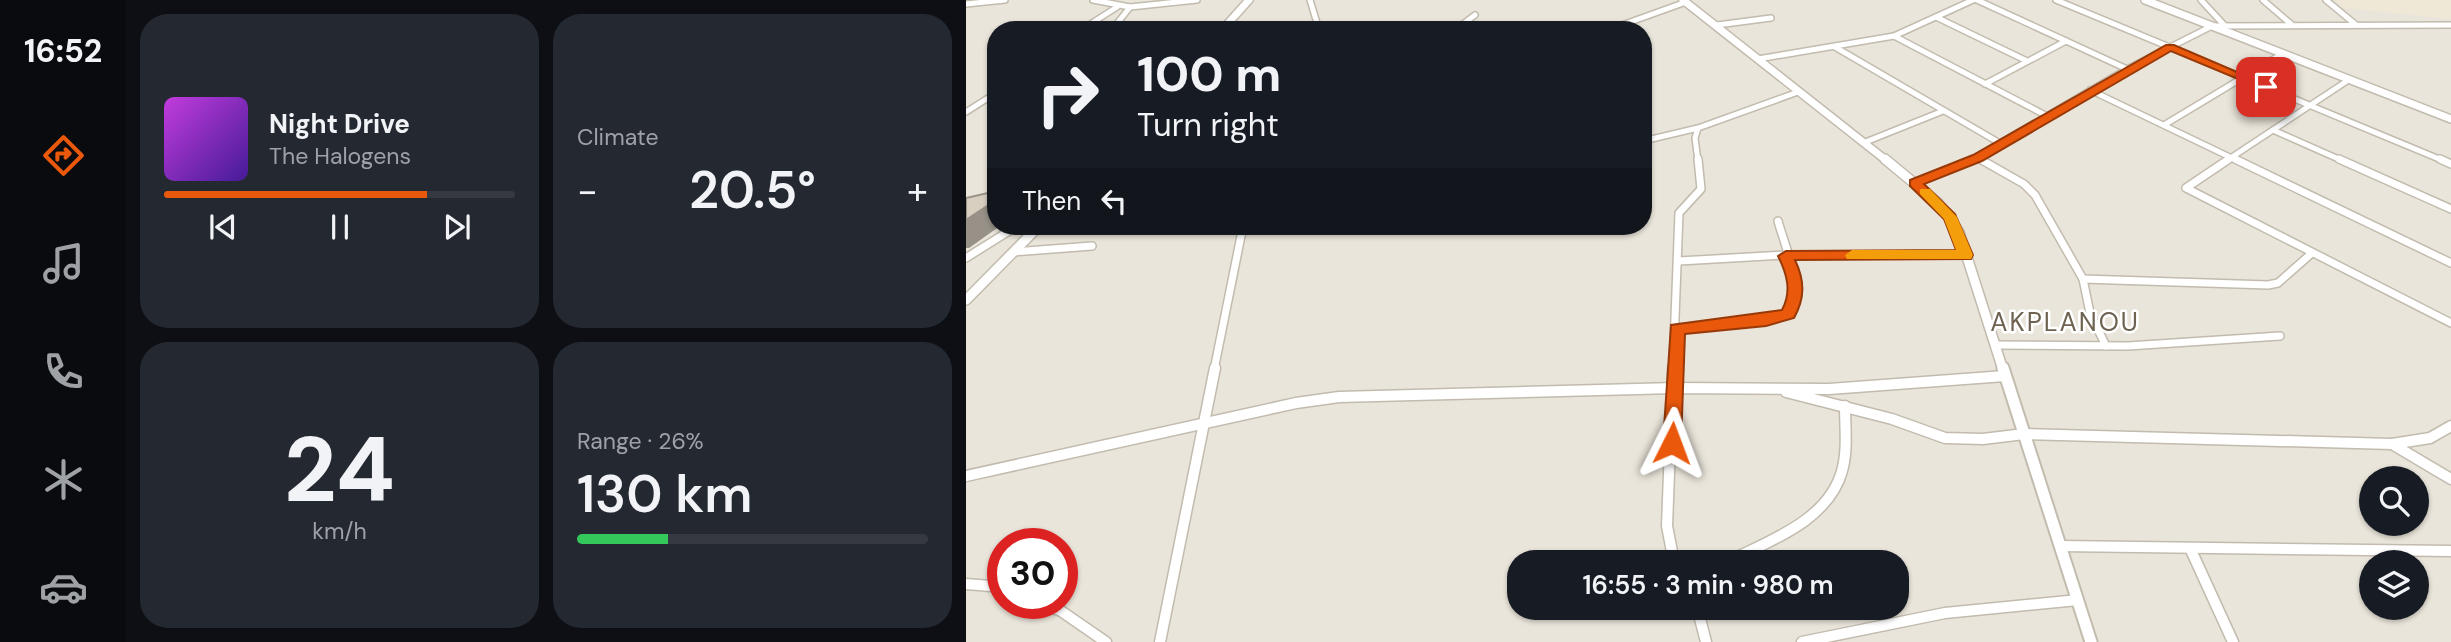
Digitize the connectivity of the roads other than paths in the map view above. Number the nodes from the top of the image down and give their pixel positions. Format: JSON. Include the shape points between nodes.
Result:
{"nodes":[{"id":1,"x":1005,"y":0,"type":"edge"},
{"id":2,"x":1093,"y":0,"type":"edge"},
{"id":3,"x":1197,"y":0,"type":"edge"},
{"id":4,"x":1249,"y":0,"type":"edge"},
{"id":5,"x":1310,"y":0,"type":"edge"},
{"id":6,"x":1975,"y":0,"type":"edge"},
{"id":7,"x":2056,"y":0,"type":"edge"},
{"id":8,"x":2145,"y":0,"type":"edge"},
{"id":9,"x":2201,"y":0,"type":"edge"},
{"id":10,"x":2263,"y":0,"type":"edge"},
{"id":11,"x":2326,"y":0,"type":"edge"},
{"id":12,"x":1179,"y":1,"type":"edge"},
{"id":13,"x":1685,"y":1,"type":"edge"},
{"id":14,"x":966,"y":4,"type":"edge"},
{"id":15,"x":1117,"y":6,"type":"junction"},
{"id":16,"x":1130,"y":7,"type":"junction"},
{"id":17,"x":1475,"y":15,"type":"dead end"},
{"id":18,"x":1937,"y":17,"type":"junction"},
{"id":19,"x":1771,"y":18,"type":"dead end"},
{"id":20,"x":1094,"y":21,"type":"edge"},
{"id":21,"x":1119,"y":21,"type":"edge"},
{"id":22,"x":1230,"y":21,"type":"edge"},
{"id":23,"x":1316,"y":21,"type":"edge"},
{"id":24,"x":1467,"y":21,"type":"edge"},
{"id":25,"x":1632,"y":21,"type":"edge"},
{"id":26,"x":2291,"y":24,"type":"junction"},
{"id":27,"x":2355,"y":24,"type":"junction"},
{"id":28,"x":1717,"y":25,"type":"junction"},
{"id":29,"x":2451,"y":25,"type":"edge"},
{"id":30,"x":2212,"y":26,"type":"junction"},
{"id":31,"x":2225,"y":26,"type":"junction"},
{"id":32,"x":1894,"y":36,"type":"junction"},
{"id":33,"x":2066,"y":41,"type":"junction"},
{"id":34,"x":1835,"y":47,"type":"junction"},
{"id":35,"x":2170,"y":47,"type":"junction"},
{"id":36,"x":2282,"y":54,"type":"junction"},
{"id":37,"x":1758,"y":59,"type":"junction"},
{"id":38,"x":2027,"y":61,"type":"junction"},
{"id":39,"x":2127,"y":69,"type":"junction"},
{"id":40,"x":2244,"y":78,"type":"junction"},
{"id":41,"x":2350,"y":79,"type":"junction"},
{"id":42,"x":1985,"y":84,"type":"junction"},
{"id":43,"x":2091,"y":90,"type":"junction"},
{"id":44,"x":1798,"y":92,"type":"junction"},
{"id":45,"x":987,"y":99,"type":"edge"},
{"id":46,"x":2312,"y":105,"type":"junction"},
{"id":47,"x":1943,"y":111,"type":"junction"},
{"id":48,"x":966,"y":112,"type":"edge"},
{"id":49,"x":2049,"y":117,"type":"junction"},
{"id":50,"x":2451,"y":119,"type":"edge"},
{"id":51,"x":2164,"y":125,"type":"junction"},
{"id":52,"x":1698,"y":128,"type":"junction"},
{"id":53,"x":2273,"y":130,"type":"junction"},
{"id":54,"x":1652,"y":139,"type":"edge"},
{"id":55,"x":1863,"y":143,"type":"junction"},
{"id":56,"x":2003,"y":145,"type":"junction"},
{"id":57,"x":1978,"y":158,"type":"junction"},
{"id":58,"x":2231,"y":158,"type":"junction"},
{"id":59,"x":2451,"y":164,"type":"edge"},
{"id":60,"x":1915,"y":183,"type":"junction"},
{"id":61,"x":2451,"y":209,"type":"edge"},
{"id":62,"x":1778,"y":221,"type":"dead end"},
{"id":63,"x":1003,"y":235,"type":"edge"},
{"id":64,"x":1030,"y":235,"type":"edge"},
{"id":65,"x":1241,"y":235,"type":"edge"},
{"id":66,"x":1092,"y":246,"type":"dead end"},
{"id":67,"x":1013,"y":252,"type":"junction"},
{"id":68,"x":2312,"y":253,"type":"junction"},
{"id":69,"x":1966,"y":255,"type":"junction"},
{"id":70,"x":1786,"y":256,"type":"junction"},
{"id":71,"x":966,"y":258,"type":"edge"},
{"id":72,"x":1679,"y":261,"type":"junction"},
{"id":73,"x":2451,"y":263,"type":"edge"},
{"id":74,"x":2083,"y":279,"type":"junction"},
{"id":75,"x":966,"y":300,"type":"edge"},
{"id":76,"x":2451,"y":324,"type":"edge"},
{"id":77,"x":1677,"y":329,"type":"junction"},
{"id":78,"x":2280,"y":337,"type":"dead end"},
{"id":79,"x":1995,"y":345,"type":"junction"},
{"id":80,"x":2106,"y":346,"type":"junction"},
{"id":81,"x":2005,"y":376,"type":"junction"},
{"id":82,"x":1675,"y":388,"type":"junction"},
{"id":83,"x":1772,"y":389,"type":"junction"},
{"id":84,"x":1844,"y":406,"type":"junction"},
{"id":85,"x":1203,"y":424,"type":"junction"},
{"id":86,"x":2451,"y":426,"type":"edge"},
{"id":87,"x":2024,"y":433,"type":"junction"},
{"id":88,"x":2392,"y":444,"type":"junction"},
{"id":89,"x":966,"y":476,"type":"edge"},
{"id":90,"x":2451,"y":479,"type":"edge"},
{"id":91,"x":2061,"y":546,"type":"junction"},
{"id":92,"x":2190,"y":548,"type":"junction"},
{"id":93,"x":1672,"y":550,"type":"edge"},
{"id":94,"x":1748,"y":550,"type":"edge"},
{"id":95,"x":2451,"y":551,"type":"edge"},
{"id":96,"x":966,"y":584,"type":"edge"},
{"id":97,"x":987,"y":586,"type":"edge"},
{"id":98,"x":2078,"y":600,"type":"junction"},
{"id":99,"x":1073,"y":619,"type":"edge"},
{"id":100,"x":1700,"y":620,"type":"edge"},
{"id":101,"x":1107,"y":642,"type":"edge"},
{"id":102,"x":1160,"y":642,"type":"edge"},
{"id":103,"x":1706,"y":642,"type":"edge"},
{"id":104,"x":1802,"y":642,"type":"edge"},
{"id":105,"x":2091,"y":642,"type":"edge"},
{"id":106,"x":2232,"y":642,"type":"edge"}],
"edges":[{"from":1,"to":14,"type":"street"},
{"from":2,"to":15,"type":"street"},
{"from":3,"to":12,"type":"street"},
{"from":4,"to":22,"type":"street"},
{"from":5,"to":23,"type":"street"},
{"from":6,"to":18,"type":"street"},
{"from":6,"to":33,"type":"street"},
{"from":7,"to":35,"type":"street"},
{"from":8,"to":30,"type":"street"},
{"from":9,"to":31,"type":"street"},
{"from":10,"to":26,"type":"street"},
{"from":11,"to":27,"type":"street"},
{"from":12,"to":16,"type":"street"},
{"from":13,"to":25,"type":"street"},
{"from":13,"to":28,"type":"street"},
{"from":15,"to":16,"type":"street"},
{"from":15,"to":20,"type":"street"},
{"from":16,"to":21,"type":"street"},
{"from":17,"to":24,"type":"street"},
{"from":18,"to":32,"type":"street"},
{"from":18,"to":38,"type":"street"},
{"from":19,"to":28,"type":"street"},
{"from":26,"to":27,"type":"street"},
{"from":26,"to":31,"type":"street"},
{"from":27,"to":29,"type":"street"},
{"from":28,"to":37,"type":"street"},
{"from":30,"to":31,"type":"street"},
{"from":30,"to":35,"type":"street"},
{"from":30,"to":36,"type":"street"},
{"from":32,"to":34,"type":"street"},
{"from":32,"to":42,"type":"street"},
{"from":33,"to":38,"type":"street"},
{"from":33,"to":39,"type":"street"},
{"from":34,"to":37,"type":"street"},
{"from":34,"to":47,"type":"street"},
{"from":35,"to":39,"type":"street"},
{"from":35,"to":40,"type":"street"},
{"from":36,"to":40,"type":"street"},
{"from":36,"to":41,"type":"street"},
{"from":37,"to":44,"type":"street"},
{"from":38,"to":42,"type":"street"},
{"from":39,"to":43,"type":"street"},
{"from":40,"to":46,"type":"street"},
{"from":40,"to":51,"type":"street"},
{"from":41,"to":46,"type":"street"},
{"from":41,"to":50,"type":"street"},
{"from":42,"to":49,"type":"street"},
{"from":43,"to":49,"type":"street"},
{"from":43,"to":51,"type":"street"},
{"from":44,"to":52,"type":"street"},
{"from":44,"to":55,"type":"street"},
{"from":45,"to":48,"type":"street"},
{"from":46,"to":53,"type":"street"},
{"from":46,"to":59,"type":"street"},
{"from":47,"to":55,"type":"street"},
{"from":47,"to":56,"type":"street"},
{"from":49,"to":56,"type":"street"},
{"from":51,"to":58,"type":"street"},
{"from":52,"to":54,"type":"street"},
{"from":52,"to":72,"type":"street","via":[[1701,189],[1679,213]]},
{"from":53,"to":58,"type":"street"},
{"from":53,"to":61,"type":"street"},
{"from":55,"to":60,"type":"street"},
{"from":56,"to":57,"type":"street"},
{"from":57,"to":60,"type":"street"},
{"from":57,"to":74,"type":"street","via":[[2031,190]]},
{"from":58,"to":68,"type":"street","via":[[2186,188]]},
{"from":58,"to":73,"type":"street"},
{"from":60,"to":69,"type":"street","via":[[1950,217]]},
{"from":62,"to":70,"type":"street"},
{"from":63,"to":71,"type":"street"},
{"from":64,"to":67,"type":"street"},
{"from":65,"to":85,"type":"street"},
{"from":66,"to":67,"type":"street"},
{"from":67,"to":75,"type":"street"},
{"from":68,"to":74,"type":"street","via":[[2278,283],[2268,285]]},
{"from":68,"to":76,"type":"street"},
{"from":69,"to":70,"type":"street"},
{"from":69,"to":79,"type":"street"},
{"from":70,"to":72,"type":"street"},
{"from":70,"to":77,"type":"street","via":[[1794,274],[1795,300],[1788,314]]},
{"from":72,"to":77,"type":"street"},
{"from":74,"to":80,"type":"street"},
{"from":77,"to":82,"type":"street"},
{"from":78,"to":80,"type":"street"},
{"from":79,"to":80,"type":"street"},
{"from":79,"to":81,"type":"street"},
{"from":81,"to":83,"type":"street"},
{"from":81,"to":87,"type":"street"},
{"from":82,"to":83,"type":"street"},
{"from":82,"to":85,"type":"street","via":[[1339,397]]},
{"from":82,"to":93,"type":"street","via":[[1667,526]]},
{"from":83,"to":84,"type":"street"},
{"from":84,"to":87,"type":"street","via":[[1945,438]]},
{"from":84,"to":94,"type":"street","via":[[1845,452],[1835,489],[1803,519]]},
{"from":85,"to":89,"type":"street"},
{"from":85,"to":102,"type":"street"},
{"from":86,"to":88,"type":"street","via":[[2438,436]]},
{"from":87,"to":88,"type":"street"},
{"from":87,"to":91,"type":"street"},
{"from":88,"to":90,"type":"street"},
{"from":91,"to":92,"type":"street"},
{"from":91,"to":98,"type":"street"},
{"from":92,"to":95,"type":"street"},
{"from":92,"to":106,"type":"street"},
{"from":96,"to":97,"type":"street"},
{"from":98,"to":104,"type":"street","via":[[1945,613]]},
{"from":98,"to":105,"type":"street"},
{"from":99,"to":101,"type":"street"},
{"from":100,"to":103,"type":"street"}]}
